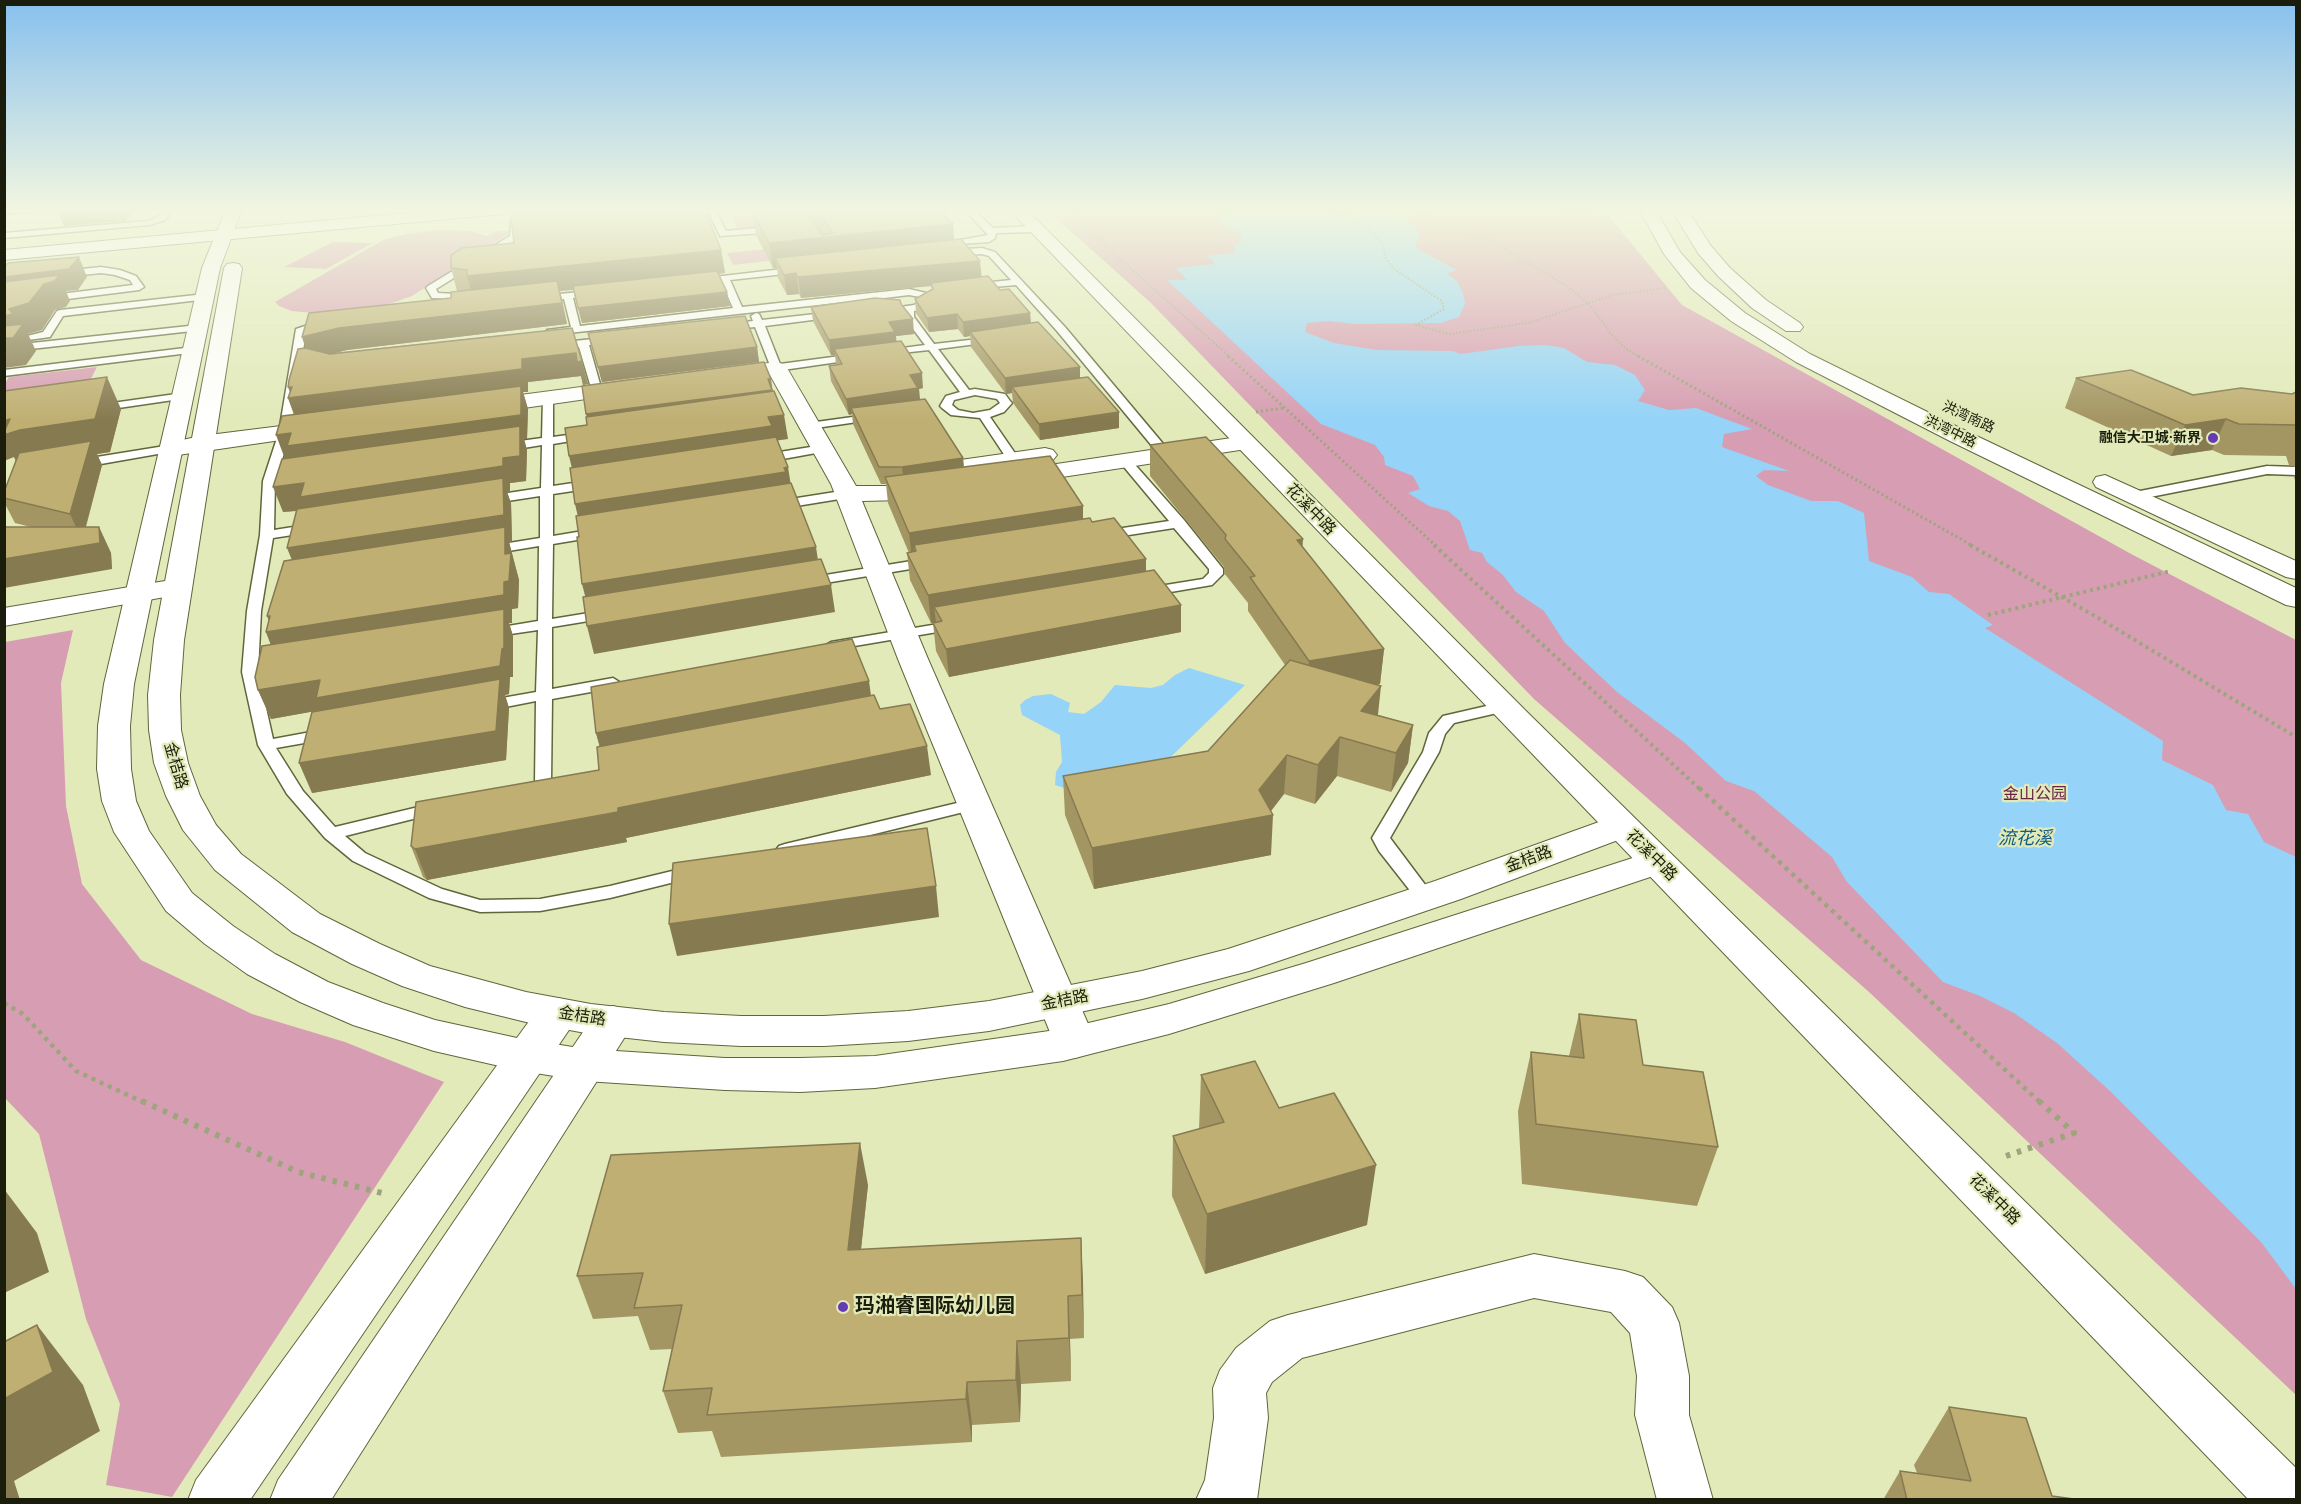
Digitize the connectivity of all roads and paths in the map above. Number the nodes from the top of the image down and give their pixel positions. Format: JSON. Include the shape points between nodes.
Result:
{"nodes":[{"id":1,"x":134,"y":279,"type":"edge"},
{"id":2,"x":209,"y":279,"type":"edge"},
{"id":3,"x":230,"y":279,"type":"edge"},
{"id":4,"x":445,"y":279,"type":"edge"},
{"id":5,"x":728,"y":279,"type":"edge"},
{"id":6,"x":1016,"y":279,"type":"edge"},
{"id":7,"x":1074,"y":279,"type":"edge"},
{"id":8,"x":1143,"y":279,"type":"edge"},
{"id":9,"x":1412,"y":279,"type":"edge"},
{"id":10,"x":1555,"y":279,"type":"edge"},
{"id":11,"x":1694,"y":279,"type":"edge"},
{"id":12,"x":1732,"y":279,"type":"edge"},
{"id":13,"x":598,"y":283,"type":"edge"},
{"id":14,"x":1022,"y":286,"type":"junction"},
{"id":15,"x":963,"y":288,"type":"edge"},
{"id":16,"x":1667,"y":288,"type":"dead end"},
{"id":17,"x":613,"y":291,"type":"edge"},
{"id":18,"x":568,"y":296,"type":"junction"},
{"id":19,"x":971,"y":296,"type":"edge"},
{"id":20,"x":929,"y":297,"type":"junction"},
{"id":21,"x":939,"y":300,"type":"edge"},
{"id":22,"x":879,"y":302,"type":"junction"},
{"id":23,"x":1588,"y":303,"type":"junction"},
{"id":24,"x":4,"y":304,"type":"edge"},
{"id":25,"x":751,"y":309,"type":"junction"},
{"id":26,"x":909,"y":309,"type":"junction"},
{"id":27,"x":428,"y":311,"type":"edge"},
{"id":28,"x":739,"y":311,"type":"junction"},
{"id":29,"x":861,"y":311,"type":"edge"},
{"id":30,"x":27,"y":312,"type":"edge"},
{"id":31,"x":840,"y":314,"type":"edge"},
{"id":32,"x":4,"y":315,"type":"edge"},
{"id":33,"x":346,"y":320,"type":"edge"},
{"id":34,"x":760,"y":323,"type":"junction"},
{"id":35,"x":199,"y":325,"type":"junction"},
{"id":36,"x":713,"y":328,"type":"edge"},
{"id":37,"x":576,"y":329,"type":"junction"},
{"id":38,"x":1061,"y":329,"type":"junction"},
{"id":39,"x":1050,"y":331,"type":"edge"},
{"id":40,"x":542,"y":333,"type":"edge"},
{"id":41,"x":1002,"y":337,"type":"edge"},
{"id":42,"x":4,"y":339,"type":"edge"},
{"id":43,"x":618,"y":339,"type":"edge"},
{"id":44,"x":583,"y":343,"type":"junction"},
{"id":45,"x":548,"y":347,"type":"edge"},
{"id":46,"x":931,"y":347,"type":"junction"},
{"id":47,"x":4,"y":349,"type":"edge"},
{"id":48,"x":872,"y":355,"type":"edge"},
{"id":49,"x":861,"y":356,"type":"edge"},
{"id":50,"x":776,"y":368,"type":"junction"},
{"id":51,"x":4,"y":373,"type":"edge"},
{"id":52,"x":704,"y":377,"type":"edge"},
{"id":53,"x":645,"y":385,"type":"edge"},
{"id":54,"x":597,"y":392,"type":"junction"},
{"id":55,"x":966,"y":393,"type":"junction"},
{"id":56,"x":183,"y":396,"type":"junction"},
{"id":57,"x":548,"y":398,"type":"junction"},
{"id":58,"x":91,"y":409,"type":"edge"},
{"id":59,"x":457,"y":410,"type":"edge"},
{"id":60,"x":889,"y":414,"type":"edge"},
{"id":61,"x":983,"y":415,"type":"junction"},
{"id":62,"x":804,"y":423,"type":"junction"},
{"id":63,"x":342,"y":425,"type":"edge"},
{"id":64,"x":285,"y":432,"type":"junction"},
{"id":65,"x":1999,"y":432,"type":"dead end"},
{"id":66,"x":604,"y":433,"type":"edge"},
{"id":67,"x":1237,"y":435,"type":"junction"},
{"id":68,"x":547,"y":441,"type":"junction"},
{"id":69,"x":186,"y":446,"type":"junction"},
{"id":70,"x":1159,"y":447,"type":"junction"},
{"id":71,"x":489,"y":450,"type":"edge"},
{"id":72,"x":1013,"y":459,"type":"junction"},
{"id":73,"x":754,"y":460,"type":"edge"},
{"id":74,"x":1125,"y":461,"type":"junction"},
{"id":75,"x":70,"y":465,"type":"edge"},
{"id":76,"x":2296,"y":471,"type":"edge"},
{"id":77,"x":2089,"y":475,"type":"dead end"},
{"id":78,"x":604,"y":482,"type":"edge"},
{"id":79,"x":546,"y":491,"type":"junction"},
{"id":80,"x":848,"y":494,"type":"junction"},
{"id":81,"x":2134,"y":496,"type":"junction"},
{"id":82,"x":476,"y":502,"type":"edge"},
{"id":83,"x":766,"y":507,"type":"edge"},
{"id":84,"x":1179,"y":523,"type":"junction"},
{"id":85,"x":325,"y":526,"type":"edge"},
{"id":86,"x":615,"y":530,"type":"edge"},
{"id":87,"x":267,"y":536,"type":"junction"},
{"id":88,"x":1087,"y":538,"type":"edge"},
{"id":89,"x":546,"y":541,"type":"junction"},
{"id":90,"x":477,"y":552,"type":"edge"},
{"id":91,"x":948,"y":559,"type":"edge"},
{"id":92,"x":878,"y":570,"type":"junction"},
{"id":93,"x":2176,"y":570,"type":"dead end"},
{"id":94,"x":2296,"y":571,"type":"edge"},
{"id":95,"x":798,"y":583,"type":"edge"},
{"id":96,"x":176,"y":596,"type":"junction"},
{"id":97,"x":1127,"y":596,"type":"edge"},
{"id":98,"x":2064,"y":599,"type":"junction"},
{"id":99,"x":2296,"y":599,"type":"edge"},
{"id":100,"x":137,"y":602,"type":"junction"},
{"id":101,"x":625,"y":611,"type":"edge"},
{"id":102,"x":1988,"y":615,"type":"dead end"},
{"id":103,"x":4,"y":617,"type":"edge"},
{"id":104,"x":974,"y":622,"type":"edge"},
{"id":105,"x":544,"y":624,"type":"junction"},
{"id":106,"x":4,"y":634,"type":"edge"},
{"id":107,"x":903,"y":634,"type":"junction"},
{"id":108,"x":474,"y":635,"type":"edge"},
{"id":109,"x":810,"y":650,"type":"edge"},
{"id":110,"x":625,"y":681,"type":"edge"},
{"id":111,"x":544,"y":695,"type":"junction"},
{"id":112,"x":1504,"y":707,"type":"junction"},
{"id":113,"x":474,"y":708,"type":"edge"},
{"id":114,"x":347,"y":731,"type":"edge"},
{"id":115,"x":2296,"y":737,"type":"edge"},
{"id":116,"x":266,"y":745,"type":"junction"},
{"id":117,"x":543,"y":782,"type":"edge"},
{"id":118,"x":454,"y":804,"type":"edge"},
{"id":119,"x":974,"y":804,"type":"junction"},
{"id":120,"x":1622,"y":826,"type":"junction"},
{"id":121,"x":331,"y":834,"type":"junction"},
{"id":122,"x":769,"y":854,"type":"edge"},
{"id":123,"x":1658,"y":862,"type":"junction"},
{"id":124,"x":712,"y":867,"type":"edge"},
{"id":125,"x":1426,"y":898,"type":"junction"},
{"id":126,"x":4,"y":1003,"type":"edge"},
{"id":127,"x":1057,"y":1003,"type":"junction"},
{"id":128,"x":558,"y":1013,"type":"junction"},
{"id":129,"x":613,"y":1022,"type":"junction"},
{"id":130,"x":1075,"y":1042,"type":"junction"},
{"id":131,"x":528,"y":1056,"type":"junction"},
{"id":132,"x":585,"y":1065,"type":"junction"},
{"id":133,"x":1964,"y":1170,"type":"junction"},
{"id":134,"x":424,"y":1204,"type":"junction"},
{"id":135,"x":216,"y":1500,"type":"edge"},
{"id":136,"x":298,"y":1500,"type":"edge"},
{"id":137,"x":1224,"y":1500,"type":"edge"},
{"id":138,"x":1685,"y":1500,"type":"edge"},
{"id":139,"x":2289,"y":1500,"type":"edge"}],
"edges":[{"from":1,"to":24,"type":"lane","via":[[139,287]]},
{"from":2,"to":35,"type":"main road"},
{"from":3,"to":69,"type":"main road","name":"金桔路"},
{"from":4,"to":27,"type":"lane","via":[[431,288],[435,296],[484,300]]},
{"from":5,"to":28,"type":"lane"},
{"from":6,"to":14,"type":"lane"},
{"from":7,"to":67,"type":"main road","name":"花溪中路"},
{"from":8,"to":133,"type":"path","via":[[2074,1133]]},
{"from":9,"to":23,"type":"path","via":[[1442,301],[1444,309],[1416,325],[1449,334],[1528,323]]},
{"from":10,"to":23,"type":"path"},
{"from":11,"to":99,"type":"main road","name":"洪湾中路","via":[[1738,317],[1803,358]]},
{"from":12,"to":65,"type":"main road","name":"洪湾南路","via":[[1784,321],[1854,363]]},
{"from":13,"to":18,"type":"lane","via":[[525,296]]},
{"from":14,"to":15,"type":"lane"},
{"from":14,"to":19,"type":"lane"},
{"from":14,"to":38,"type":"lane"},
{"from":16,"to":23,"type":"path","via":[[1613,295]]},
{"from":17,"to":18,"type":"lane"},
{"from":18,"to":37,"type":"lane"},
{"from":20,"to":21,"type":"lane"},
{"from":20,"to":22,"type":"lane","via":[[901,292]]},
{"from":20,"to":26,"type":"lane"},
{"from":22,"to":25,"type":"lane"},
{"from":22,"to":26,"type":"lane","via":[[890,310]]},
{"from":22,"to":29,"type":"lane"},
{"from":23,"to":98,"type":"path","via":[[1626,349]]},
{"from":25,"to":28,"type":"lane"},
{"from":25,"to":34,"type":"lane"},
{"from":26,"to":46,"type":"lane","via":[[909,316]]},
{"from":28,"to":37,"type":"lane"},
{"from":30,"to":32,"type":"lane"},
{"from":31,"to":34,"type":"lane"},
{"from":33,"to":64,"type":"lane","via":[[301,329],[299,367]]},
{"from":34,"to":36,"type":"lane"},
{"from":34,"to":50,"type":"lane"},
{"from":35,"to":42,"type":"lane","via":[[55,311],[46,335]]},
{"from":35,"to":47,"type":"lane"},
{"from":35,"to":51,"type":"lane"},
{"from":35,"to":56,"type":"main road"},
{"from":37,"to":40,"type":"lane"},
{"from":38,"to":39,"type":"lane"},
{"from":38,"to":70,"type":"lane","via":[[1102,385]]},
{"from":41,"to":46,"type":"lane"},
{"from":43,"to":44,"type":"lane"},
{"from":44,"to":45,"type":"lane"},
{"from":44,"to":54,"type":"lane"},
{"from":46,"to":48,"type":"lane"},
{"from":46,"to":55,"type":"lane"},
{"from":49,"to":50,"type":"lane"},
{"from":50,"to":52,"type":"main road"},
{"from":50,"to":62,"type":"main road"},
{"from":53,"to":54,"type":"main road"},
{"from":54,"to":57,"type":"main road"},
{"from":55,"to":61,"type":"lane","via":[[950,398],[940,407],[955,413]]},
{"from":55,"to":61,"type":"lane","via":[[985,392],[1011,398],[1000,410]]},
{"from":56,"to":58,"type":"lane"},
{"from":56,"to":69,"type":"main road"},
{"from":57,"to":59,"type":"main road"},
{"from":57,"to":68,"type":"lane"},
{"from":60,"to":62,"type":"lane"},
{"from":61,"to":72,"type":"lane"},
{"from":62,"to":73,"type":"lane"},
{"from":62,"to":80,"type":"main road"},
{"from":63,"to":64,"type":"main road"},
{"from":64,"to":69,"type":"main road"},
{"from":64,"to":87,"type":"lane"},
{"from":66,"to":68,"type":"lane"},
{"from":67,"to":70,"type":"main road"},
{"from":67,"to":112,"type":"main road","name":"花溪中路"},
{"from":68,"to":71,"type":"lane"},
{"from":68,"to":79,"type":"lane"},
{"from":69,"to":75,"type":"lane"},
{"from":69,"to":96,"type":"main road","name":"金桔路"},
{"from":69,"to":100,"type":"main road"},
{"from":70,"to":72,"type":"main road"},
{"from":70,"to":74,"type":"main road"},
{"from":72,"to":80,"type":"main road","via":[[895,476]]},
{"from":74,"to":80,"type":"main road","via":[[904,493]]},
{"from":74,"to":84,"type":"lane"},
{"from":76,"to":81,"type":"lane","via":[[2266,470]]},
{"from":77,"to":81,"type":"main road"},
{"from":78,"to":79,"type":"lane"},
{"from":79,"to":82,"type":"lane"},
{"from":79,"to":89,"type":"lane"},
{"from":80,"to":83,"type":"lane"},
{"from":80,"to":92,"type":"main road"},
{"from":81,"to":94,"type":"main road"},
{"from":84,"to":88,"type":"lane"},
{"from":84,"to":97,"type":"lane","via":[[1216,574],[1206,582]]},
{"from":85,"to":87,"type":"lane"},
{"from":86,"to":89,"type":"lane"},
{"from":87,"to":116,"type":"lane","via":[[256,671]]},
{"from":89,"to":90,"type":"lane"},
{"from":89,"to":105,"type":"lane"},
{"from":91,"to":92,"type":"lane"},
{"from":92,"to":95,"type":"lane"},
{"from":92,"to":107,"type":"main road"},
{"from":93,"to":98,"type":"path"},
{"from":96,"to":100,"type":"main road"},
{"from":96,"to":128,"type":"main road","name":"金桔路","via":[[164,695],[171,764],[201,830],[228,862],[306,923],[366,954],[465,992]]},
{"from":98,"to":102,"type":"path"},
{"from":98,"to":115,"type":"path"},
{"from":100,"to":103,"type":"main road"},
{"from":100,"to":106,"type":"main road"},
{"from":100,"to":131,"type":"main road","via":[[114,726],[117,791],[132,832],[179,902],[261,964],[314,993],[434,1035]]},
{"from":101,"to":105,"type":"lane"},
{"from":104,"to":107,"type":"lane"},
{"from":105,"to":108,"type":"lane"},
{"from":105,"to":111,"type":"lane"},
{"from":107,"to":109,"type":"lane"},
{"from":107,"to":119,"type":"main road","via":[[928,707]]},
{"from":110,"to":111,"type":"lane"},
{"from":111,"to":113,"type":"lane"},
{"from":111,"to":117,"type":"lane"},
{"from":112,"to":120,"type":"main road","name":"花溪中路"},
{"from":112,"to":125,"type":"lane","via":[[1449,719],[1437,733],[1431,752],[1381,838]]},
{"from":114,"to":116,"type":"lane"},
{"from":116,"to":121,"type":"lane","via":[[296,794]]},
{"from":118,"to":121,"type":"lane"},
{"from":119,"to":122,"type":"lane"},
{"from":119,"to":127,"type":"main road"},
{"from":120,"to":123,"type":"main road","name":"花溪中路"},
{"from":120,"to":125,"type":"main road","name":"金桔路"},
{"from":121,"to":124,"type":"lane","via":[[359,857],[436,894],[480,906],[540,905]]},
{"from":123,"to":130,"type":"main road","via":[[1260,992]]},
{"from":123,"to":133,"type":"main road","name":"花溪中路"},
{"from":125,"to":127,"type":"main road","name":"金桔路","via":[[1235,961]]},
{"from":126,"to":134,"type":"path","via":[[23,1014],[76,1071],[298,1172]]},
{"from":127,"to":129,"type":"main road","name":"金桔路","via":[[919,1025],[824,1031],[741,1031]]},
{"from":127,"to":130,"type":"main road"},
{"from":128,"to":129,"type":"main road","name":"金桔路"},
{"from":128,"to":131,"type":"main road"},
{"from":129,"to":132,"type":"main road"},
{"from":130,"to":132,"type":"main road","via":[[875,1072],[725,1074]]},
{"from":131,"to":132,"type":"main road"},
{"from":131,"to":134,"type":"main road"},
{"from":132,"to":136,"type":"main road"},
{"from":133,"to":139,"type":"main road","name":"花溪中路"},
{"from":134,"to":135,"type":"main road"},
{"from":137,"to":138,"type":"main road","via":[[1230,1497],[1241,1418],[1239,1388],[1254,1365],[1288,1338],[1534,1276],[1625,1293],[1654,1323],[1663,1376],[1662,1415]]}]}
